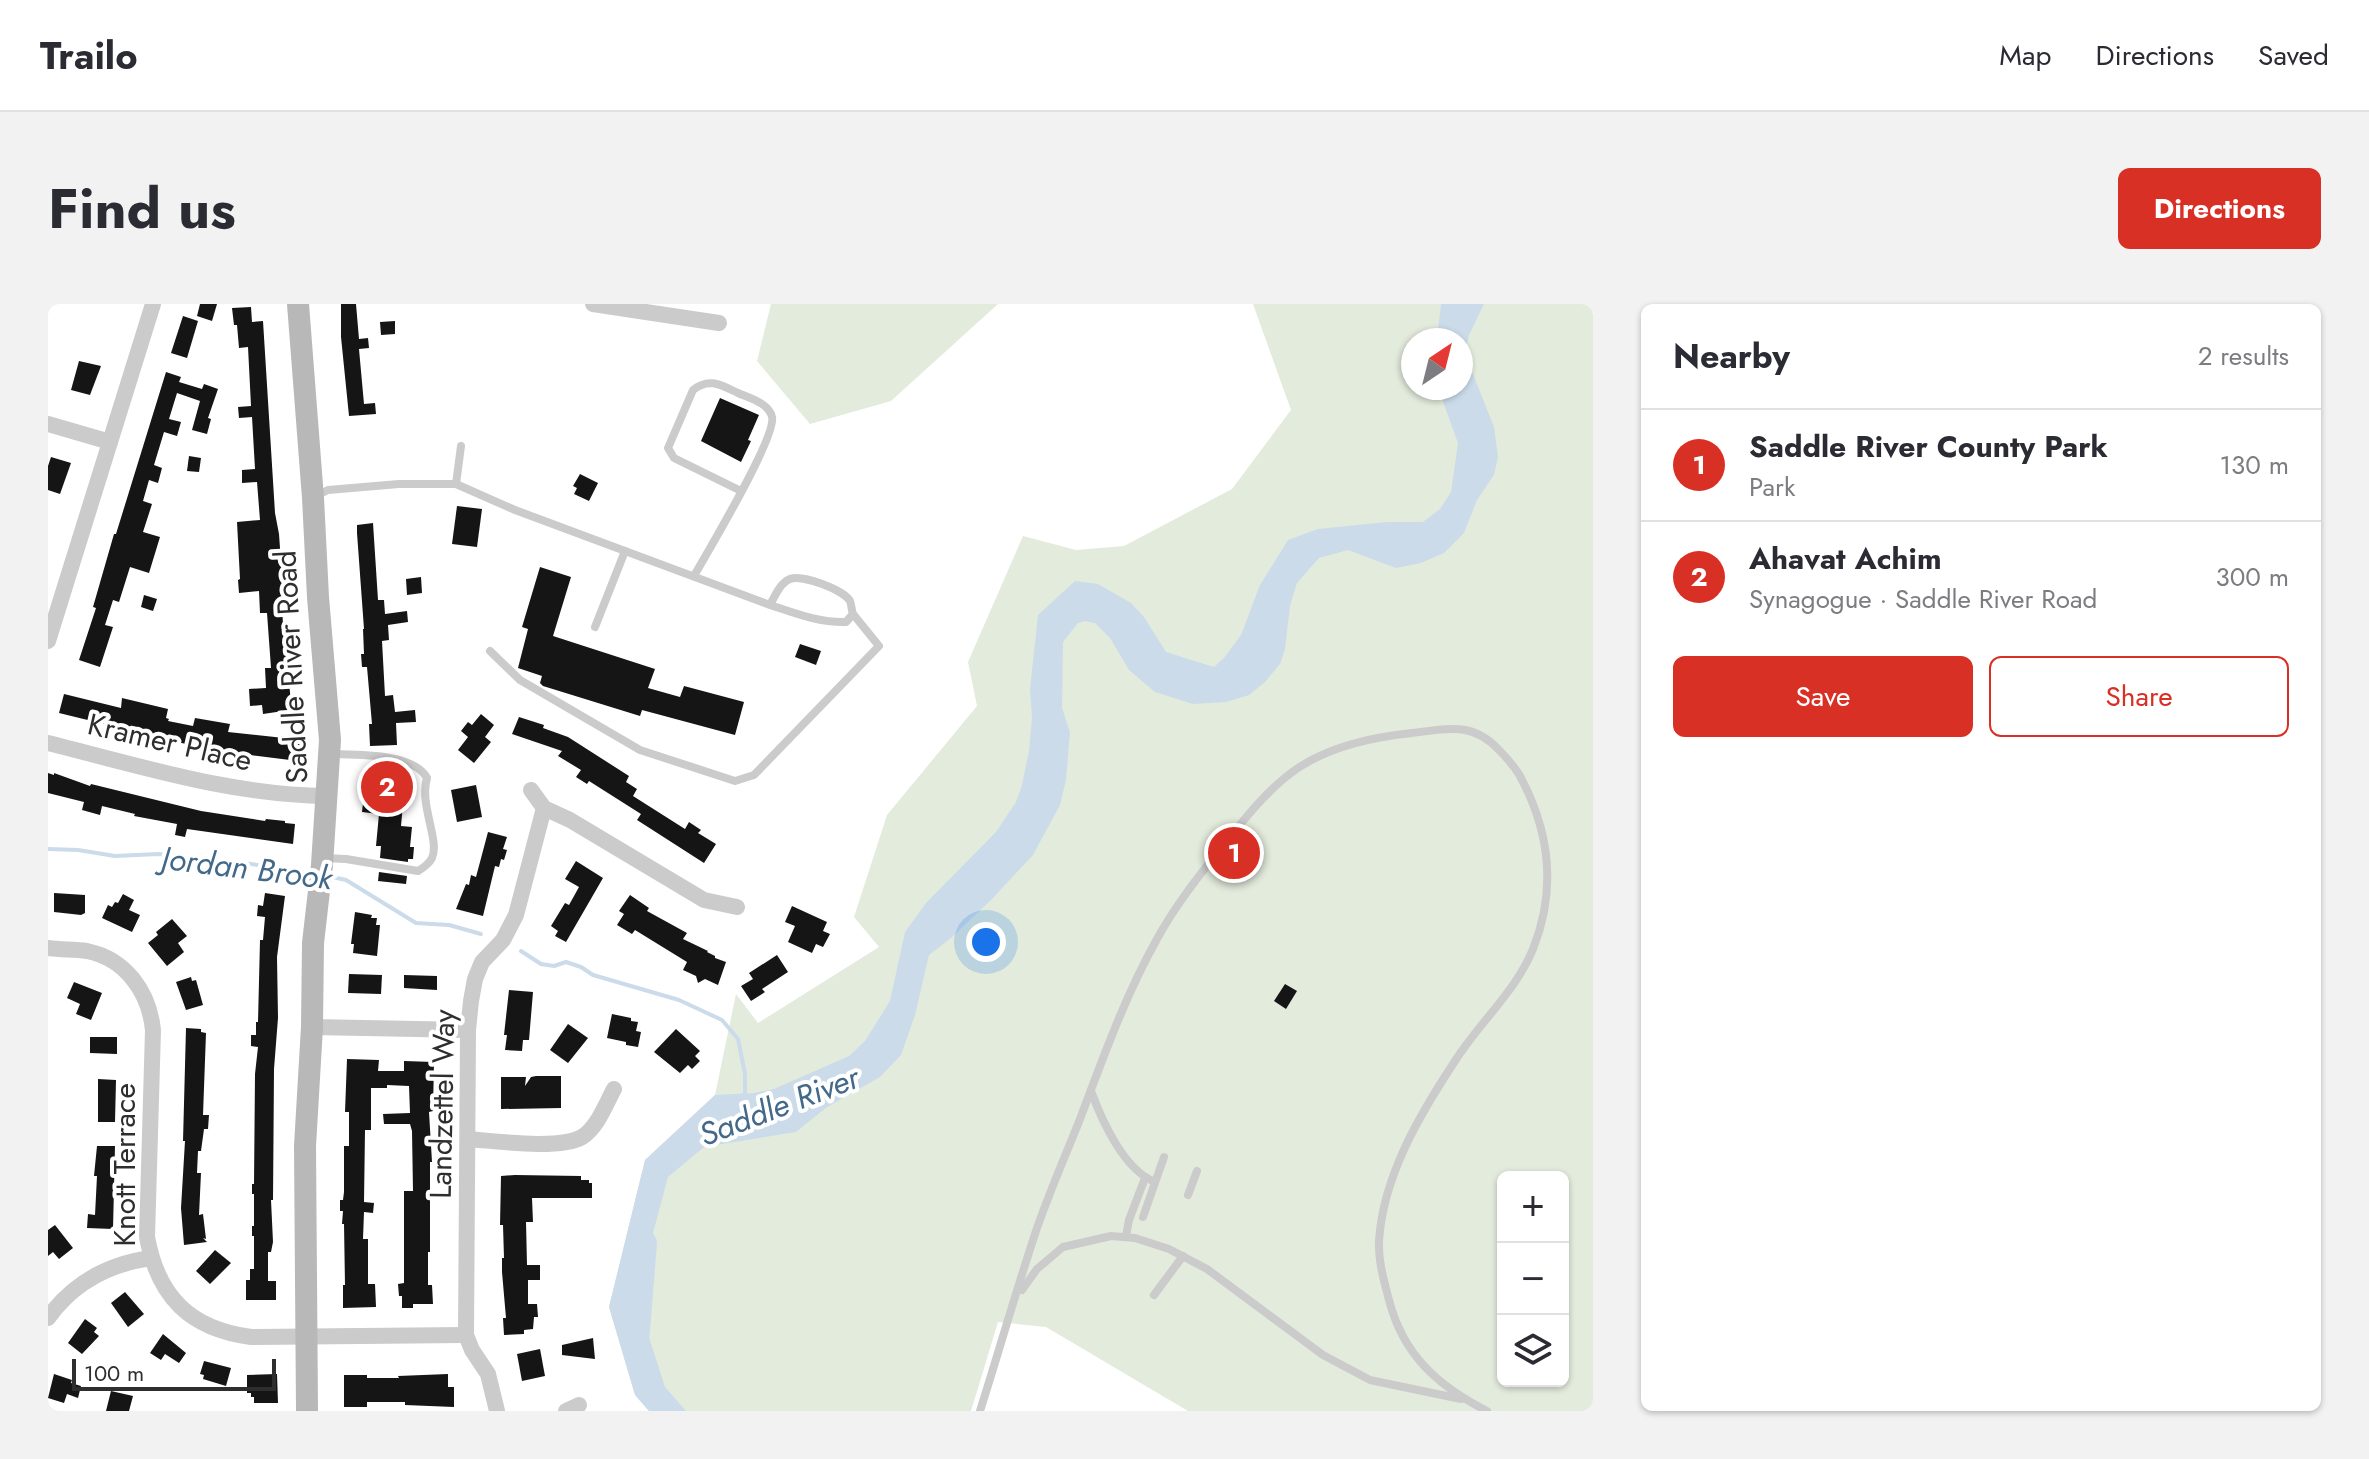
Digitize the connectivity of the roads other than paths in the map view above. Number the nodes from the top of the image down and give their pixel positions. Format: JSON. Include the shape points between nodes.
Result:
{"nodes":[{"id":1,"x":153,"y":304,"type":"edge"},
{"id":2,"x":298,"y":304,"type":"edge"},
{"id":3,"x":593,"y":304,"type":"edge"},
{"id":4,"x":719,"y":323,"type":"dead end"},
{"id":5,"x":48,"y":424,"type":"edge"},
{"id":6,"x":110,"y":442,"type":"junction"},
{"id":7,"x":461,"y":446,"type":"dead end"},
{"id":8,"x":456,"y":484,"type":"junction"},
{"id":9,"x":741,"y":491,"type":"junction"},
{"id":10,"x":313,"y":498,"type":"junction"},
{"id":11,"x":625,"y":551,"type":"junction"},
{"id":12,"x":694,"y":576,"type":"junction"},
{"id":13,"x":770,"y":605,"type":"junction"},
{"id":14,"x":853,"y":614,"type":"junction"},
{"id":15,"x":595,"y":627,"type":"dead end"},
{"id":16,"x":48,"y":641,"type":"edge"},
{"id":17,"x":490,"y":651,"type":"dead end"},
{"id":18,"x":48,"y":743,"type":"edge"},
{"id":19,"x":329,"y":754,"type":"junction"},
{"id":20,"x":531,"y":790,"type":"dead end"},
{"id":21,"x":327,"y":796,"type":"junction"},
{"id":22,"x":544,"y":808,"type":"junction"},
{"id":23,"x":321,"y":869,"type":"junction"},
{"id":24,"x":737,"y":907,"type":"dead end"},
{"id":25,"x":48,"y":948,"type":"edge"},
{"id":26,"x":312,"y":1027,"type":"junction"},
{"id":27,"x":468,"y":1030,"type":"junction"},
{"id":28,"x":614,"y":1089,"type":"dead end"},
{"id":29,"x":1091,"y":1091,"type":"junction"},
{"id":30,"x":468,"y":1139,"type":"junction"},
{"id":31,"x":1164,"y":1157,"type":"dead end"},
{"id":32,"x":1197,"y":1171,"type":"dead end"},
{"id":33,"x":1145,"y":1178,"type":"junction"},
{"id":34,"x":1155,"y":1182,"type":"junction"},
{"id":35,"x":1188,"y":1195,"type":"dead end"},
{"id":36,"x":1143,"y":1217,"type":"dead end"},
{"id":37,"x":1126,"y":1236,"type":"junction"},
{"id":38,"x":1183,"y":1256,"type":"junction"},
{"id":39,"x":151,"y":1258,"type":"junction"},
{"id":40,"x":1154,"y":1295,"type":"dead end"},
{"id":41,"x":1017,"y":1297,"type":"junction"},
{"id":42,"x":50,"y":1310,"type":"edge"},
{"id":43,"x":466,"y":1335,"type":"junction"},
{"id":44,"x":307,"y":1337,"type":"junction"},
{"id":45,"x":1465,"y":1400,"type":"junction"},
{"id":46,"x":307,"y":1411,"type":"edge"},
{"id":47,"x":497,"y":1411,"type":"edge"},
{"id":48,"x":980,"y":1411,"type":"edge"},
{"id":49,"x":1487,"y":1411,"type":"edge"}],
"edges":[{"from":1,"to":6,"type":"street"},
{"from":2,"to":10,"type":"main road","name":"Saddle River Road"},
{"from":3,"to":4,"type":"street"},
{"from":5,"to":6,"type":"street"},
{"from":6,"to":16,"type":"street"},
{"from":7,"to":8,"type":"lane"},
{"from":8,"to":10,"type":"lane","via":[[328,490]]},
{"from":8,"to":11,"type":"lane","via":[[517,515]]},
{"from":9,"to":9,"type":"lane","via":[[772,417],[765,405],[710,381],[701,383],[668,448],[674,458]]},
{"from":9,"to":12,"type":"lane"},
{"from":10,"to":19,"type":"main road","name":"Saddle River Road"},
{"from":11,"to":12,"type":"lane"},
{"from":11,"to":15,"type":"lane"},
{"from":12,"to":13,"type":"lane"},
{"from":13,"to":14,"type":"lane","via":[[832,623],[846,622]]},
{"from":13,"to":14,"type":"lane","via":[[786,580],[795,577],[839,591],[851,601]]},
{"from":14,"to":17,"type":"lane","via":[[879,646],[754,775],[735,781],[640,750],[520,680]]},
{"from":18,"to":21,"type":"street","name":"Kramer Place","via":[[222,787]]},
{"from":19,"to":21,"type":"main road","name":"Saddle River Road"},
{"from":19,"to":23,"type":"lane","via":[[373,755],[425,773],[425,810],[434,846],[432,858],[418,871],[346,859]]},
{"from":20,"to":22,"type":"street"},
{"from":21,"to":23,"type":"main road","name":"Saddle River Road"},
{"from":22,"to":24,"type":"street","via":[[704,900]]},
{"from":22,"to":27,"type":"street","name":"Landzettel Way","via":[[516,915],[475,979]]},
{"from":23,"to":26,"type":"main road","name":"Saddle River Road"},
{"from":25,"to":39,"type":"street","name":"Knott Terrace","via":[[88,952],[117,964],[147,1001],[153,1030],[147,1237]]},
{"from":26,"to":27,"type":"street"},
{"from":26,"to":44,"type":"main road","name":"Saddle River Road","via":[[305,1146]]},
{"from":27,"to":30,"type":"street","name":"Landzettel Way"},
{"from":28,"to":30,"type":"street","via":[[582,1138],[549,1144]]},
{"from":29,"to":33,"type":"lane","via":[[1106,1127]]},
{"from":29,"to":41,"type":"lane"},
{"from":29,"to":45,"type":"lane","via":[[1159,935],[1187,891],[1268,794],[1299,768],[1361,742],[1459,728],[1492,742],[1514,767],[1542,826],[1548,887],[1541,920],[1516,980],[1456,1058],[1414,1129],[1396,1171],[1379,1243],[1393,1316],[1411,1352]]},
{"from":30,"to":43,"type":"street","name":"Landzettel Way"},
{"from":31,"to":34,"type":"lane"},
{"from":32,"to":35,"type":"lane"},
{"from":33,"to":34,"type":"lane"},
{"from":33,"to":37,"type":"lane"},
{"from":34,"to":36,"type":"lane"},
{"from":37,"to":38,"type":"lane"},
{"from":37,"to":41,"type":"lane","via":[[1063,1247],[1037,1269]]},
{"from":38,"to":40,"type":"lane"},
{"from":38,"to":45,"type":"lane","via":[[1323,1355],[1370,1380]]},
{"from":39,"to":42,"type":"street","via":[[92,1277]]},
{"from":39,"to":44,"type":"street","name":"Knott Terrace","via":[[166,1291],[211,1328],[251,1337]]},
{"from":41,"to":48,"type":"lane"},
{"from":43,"to":44,"type":"street","name":"Knott Terrace"},
{"from":43,"to":47,"type":"street","name":"Landzettel Way","via":[[488,1374]]},
{"from":44,"to":46,"type":"main road","name":"Saddle River Road"},
{"from":45,"to":49,"type":"lane"}]}
